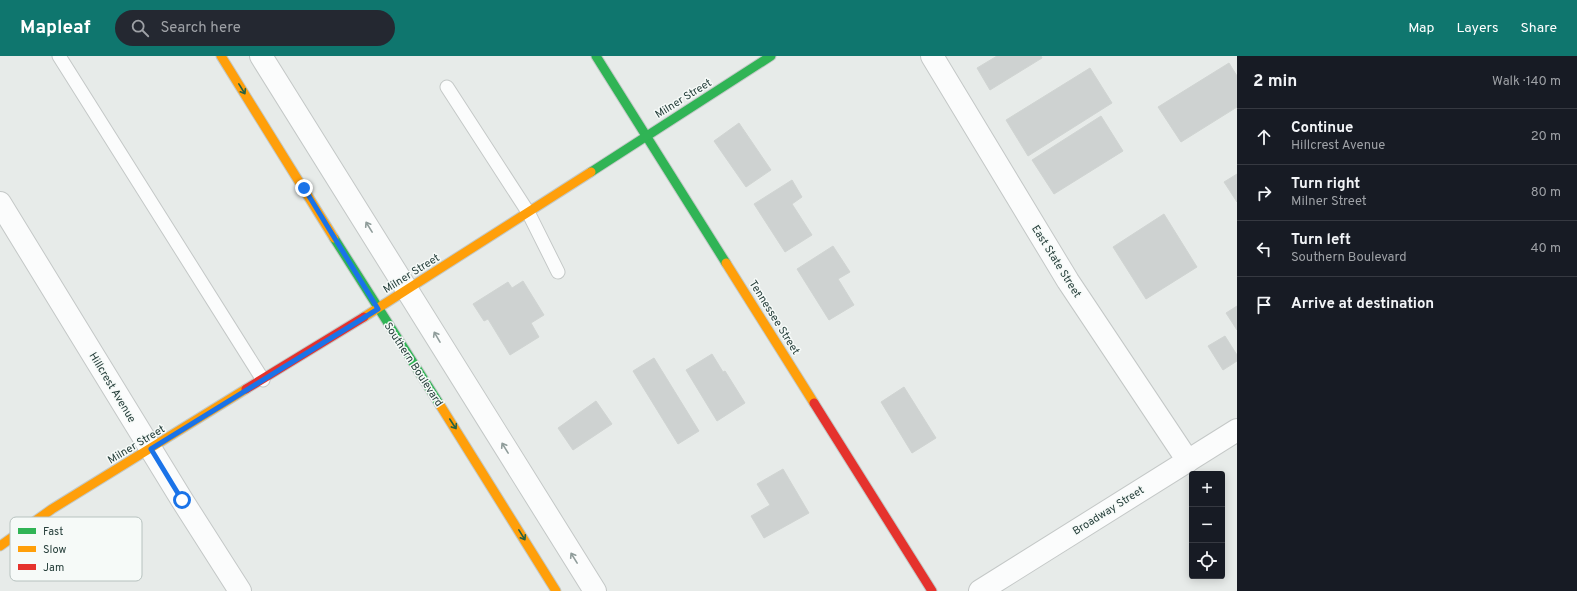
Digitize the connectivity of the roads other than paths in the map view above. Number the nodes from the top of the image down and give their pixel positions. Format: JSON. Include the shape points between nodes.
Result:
{"nodes":[{"id":1,"x":59,"y":56,"type":"edge"},
{"id":2,"x":221,"y":56,"type":"edge"},
{"id":3,"x":261,"y":56,"type":"edge"},
{"id":4,"x":596,"y":56,"type":"edge"},
{"id":5,"x":771,"y":56,"type":"edge"},
{"id":6,"x":932,"y":56,"type":"edge"},
{"id":7,"x":447,"y":87,"type":"dead end"},
{"id":8,"x":646,"y":135,"type":"junction"},
{"id":9,"x":0,"y":203,"type":"edge"},
{"id":10,"x":528,"y":212,"type":"junction"},
{"id":11,"x":558,"y":272,"type":"dead end"},
{"id":12,"x":409,"y":290,"type":"junction"},
{"id":13,"x":378,"y":309,"type":"junction"},
{"id":14,"x":263,"y":380,"type":"junction"},
{"id":15,"x":1237,"y":430,"type":"edge"},
{"id":16,"x":151,"y":449,"type":"junction"},
{"id":17,"x":1188,"y":460,"type":"junction"},
{"id":18,"x":41,"y":517,"type":"edge"},
{"id":19,"x":10,"y":539,"type":"edge"},
{"id":20,"x":0,"y":546,"type":"edge"},
{"id":21,"x":240,"y":591,"type":"edge"},
{"id":22,"x":556,"y":591,"type":"edge"},
{"id":23,"x":595,"y":591,"type":"edge"},
{"id":24,"x":932,"y":591,"type":"edge"},
{"id":25,"x":980,"y":591,"type":"edge"}],
"edges":[{"from":1,"to":14,"type":"lane"},
{"from":2,"to":13,"type":"street","name":"Southern Boulevard","one_way":true},
{"from":12,"to":3,"type":"street","one_way":true},
{"from":4,"to":8,"type":"street","name":"Tennessee Street"},
{"from":5,"to":8,"type":"street","name":"Milner Street"},
{"from":6,"to":17,"type":"street","name":"East State Street","via":[[1068,281]]},
{"from":7,"to":10,"type":"lane"},
{"from":8,"to":10,"type":"street","name":"Milner Street"},
{"from":8,"to":24,"type":"street","name":"Tennessee Street"},
{"from":9,"to":16,"type":"street","name":"Hillcrest Avenue"},
{"from":10,"to":11,"type":"lane"},
{"from":10,"to":12,"type":"street","name":"Milner Street"},
{"from":12,"to":13,"type":"street","name":"Milner Street"},
{"from":23,"to":12,"type":"street","one_way":true},
{"from":13,"to":14,"type":"street","name":"Milner Street"},
{"from":13,"to":22,"type":"street","name":"Southern Boulevard","one_way":true},
{"from":14,"to":16,"type":"street","name":"Milner Street"},
{"from":15,"to":17,"type":"street","name":"Broadway Street"},
{"from":16,"to":18,"type":"street","name":"Milner Street"},
{"from":16,"to":21,"type":"street","name":"Hillcrest Avenue"},
{"from":17,"to":25,"type":"street","name":"Broadway Street"},
{"from":19,"to":20,"type":"street","name":"Milner Street"}]}
